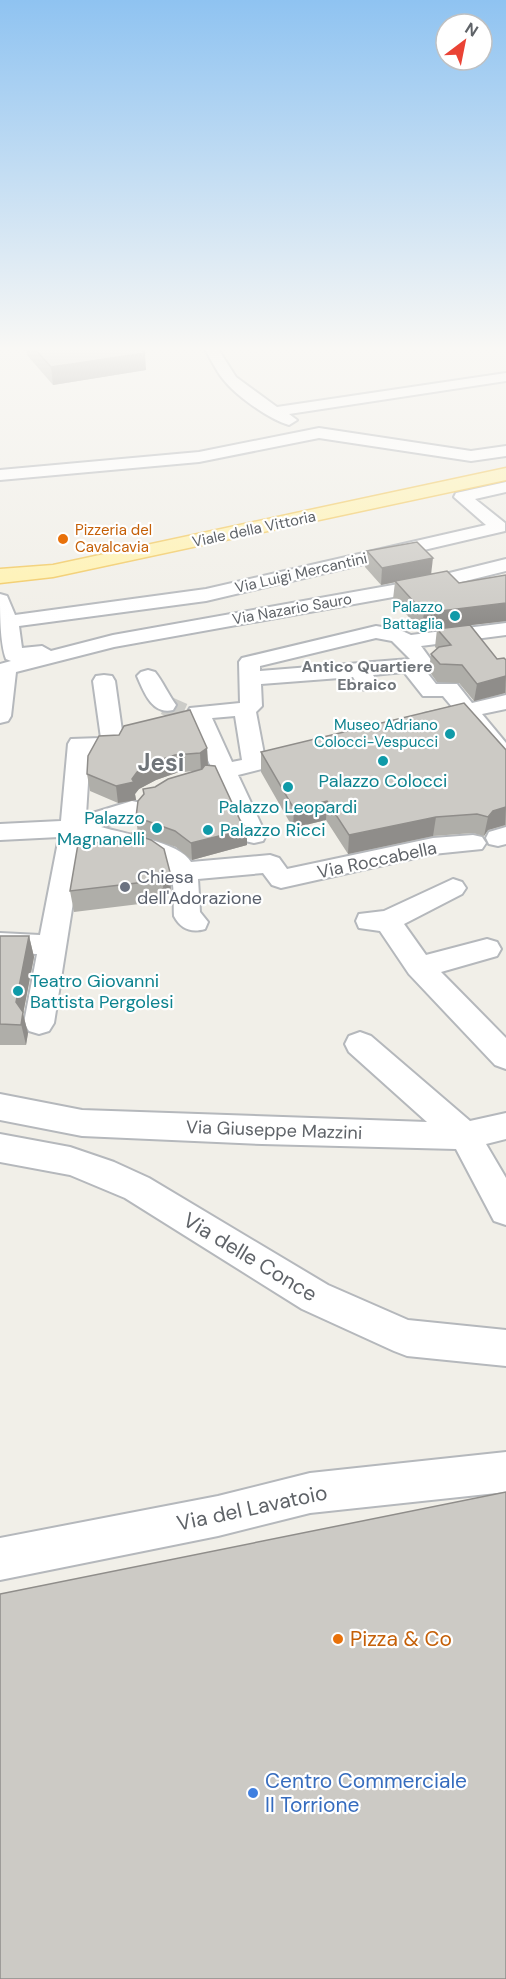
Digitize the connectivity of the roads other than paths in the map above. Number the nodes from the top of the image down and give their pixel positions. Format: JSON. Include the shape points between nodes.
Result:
{"nodes":[{"id":1,"x":292,"y":438,"type":"edge"},
{"id":2,"x":354,"y":438,"type":"edge"},
{"id":3,"x":506,"y":451,"type":"edge"},
{"id":4,"x":506,"y":474,"type":"edge"},
{"id":5,"x":0,"y":475,"type":"edge"},
{"id":6,"x":506,"y":487,"type":"edge"},
{"id":7,"x":506,"y":565,"type":"edge"},
{"id":8,"x":0,"y":576,"type":"edge"},
{"id":9,"x":0,"y":600,"type":"edge"},
{"id":10,"x":8,"y":621,"type":"junction"},
{"id":11,"x":506,"y":629,"type":"edge"},
{"id":12,"x":407,"y":642,"type":"junction"},
{"id":13,"x":6,"y":665,"type":"edge"},
{"id":14,"x":411,"y":666,"type":"junction"},
{"id":15,"x":148,"y":676,"type":"dead end"},
{"id":16,"x":250,"y":678,"type":"junction"},
{"id":17,"x":104,"y":681,"type":"dead end"},
{"id":18,"x":506,"y":702,"type":"edge"},
{"id":19,"x":248,"y":708,"type":"junction"},
{"id":20,"x":468,"y":710,"type":"junction"},
{"id":21,"x":183,"y":711,"type":"junction"},
{"id":22,"x":0,"y":716,"type":"edge"},
{"id":23,"x":412,"y":724,"type":"edge"},
{"id":24,"x":312,"y":749,"type":"edge"},
{"id":25,"x":506,"y":758,"type":"edge"},
{"id":26,"x":261,"y":762,"type":"junction"},
{"id":27,"x":218,"y":772,"type":"junction"},
{"id":28,"x":132,"y":809,"type":"dead end"},
{"id":29,"x":74,"y":828,"type":"junction"},
{"id":30,"x":0,"y":832,"type":"edge"},
{"id":31,"x":473,"y":843,"type":"dead end"},
{"id":32,"x":264,"y":853,"type":"junction"},
{"id":33,"x":183,"y":872,"type":"junction"},
{"id":34,"x":453,"y":888,"type":"dead end"},
{"id":35,"x":195,"y":921,"type":"dead end"},
{"id":36,"x":489,"y":942,"type":"edge"},
{"id":37,"x":0,"y":943,"type":"edge"},
{"id":38,"x":52,"y":945,"type":"junction"},
{"id":39,"x":419,"y":967,"type":"junction"},
{"id":40,"x":39,"y":1023,"type":"dead end"},
{"id":41,"x":360,"y":1044,"type":"dead end"},
{"id":42,"x":503,"y":1049,"type":"edge"},
{"id":43,"x":0,"y":1107,"type":"edge"},
{"id":44,"x":506,"y":1126,"type":"edge"},
{"id":45,"x":465,"y":1136,"type":"junction"},
{"id":46,"x":0,"y":1148,"type":"edge"},
{"id":47,"x":506,"y":1210,"type":"edge"},
{"id":48,"x":506,"y":1348,"type":"edge"},
{"id":49,"x":506,"y":1472,"type":"edge"},
{"id":50,"x":0,"y":1559,"type":"edge"}],
"edges":[{"from":1,"to":5,"type":"street","via":[[199,457]]},
{"from":2,"to":3,"type":"street","via":[[471,456]]},
{"from":4,"to":8,"type":"main road","name":"Viale della Vittoria","via":[[53,571]]},
{"from":6,"to":10,"type":"street","name":"Via Luigi Mercantini","via":[[462,497],[499,527],[206,595]]},
{"from":7,"to":13,"type":"street","name":"Via Nazario Sauro","via":[[421,586],[113,640]]},
{"from":9,"to":10,"type":"street"},
{"from":10,"to":13,"type":"street"},
{"from":11,"to":12,"type":"street"},
{"from":12,"to":14,"type":"street","via":[[424,664]]},
{"from":12,"to":16,"type":"street","via":[[393,632],[376,632],[249,662]]},
{"from":13,"to":22,"type":"street"},
{"from":14,"to":16,"type":"street","via":[[364,677]]},
{"from":14,"to":20,"type":"street","via":[[431,691],[449,689]]},
{"from":15,"to":21,"type":"street","via":[[156,694]]},
{"from":16,"to":19,"type":"street"},
{"from":17,"to":29,"type":"street","via":[[113,745],[80,744]]},
{"from":18,"to":20,"type":"street"},
{"from":19,"to":21,"type":"street"},
{"from":19,"to":26,"type":"street"},
{"from":20,"to":23,"type":"street"},
{"from":20,"to":25,"type":"street"},
{"from":21,"to":27,"type":"street"},
{"from":24,"to":26,"type":"street"},
{"from":26,"to":27,"type":"street"},
{"from":27,"to":32,"type":"street"},
{"from":28,"to":29,"type":"street"},
{"from":29,"to":30,"type":"street"},
{"from":29,"to":33,"type":"street","via":[[164,853],[178,861]]},
{"from":29,"to":38,"type":"street"},
{"from":31,"to":32,"type":"street","name":"Via Roccabella"},
{"from":32,"to":33,"type":"street","name":"Via Roccabella","via":[[225,868]]},
{"from":33,"to":35,"type":"street","via":[[187,916]]},
{"from":34,"to":39,"type":"street","via":[[378,921]]},
{"from":36,"to":39,"type":"street"},
{"from":37,"to":38,"type":"street"},
{"from":38,"to":40,"type":"street"},
{"from":39,"to":42,"type":"street"},
{"from":41,"to":45,"type":"street"},
{"from":43,"to":45,"type":"street","name":"Via Giuseppe Mazzini","via":[[82,1123]]},
{"from":44,"to":45,"type":"street","name":"Via Giuseppe Mazzini"},
{"from":45,"to":47,"type":"street"},
{"from":46,"to":48,"type":"street","name":"Via delle Conce","via":[[70,1161],[137,1188],[315,1298],[407,1338]]},
{"from":49,"to":50,"type":"street","name":"Via del Lavatoio","via":[[310,1493],[218,1516]]}]}
